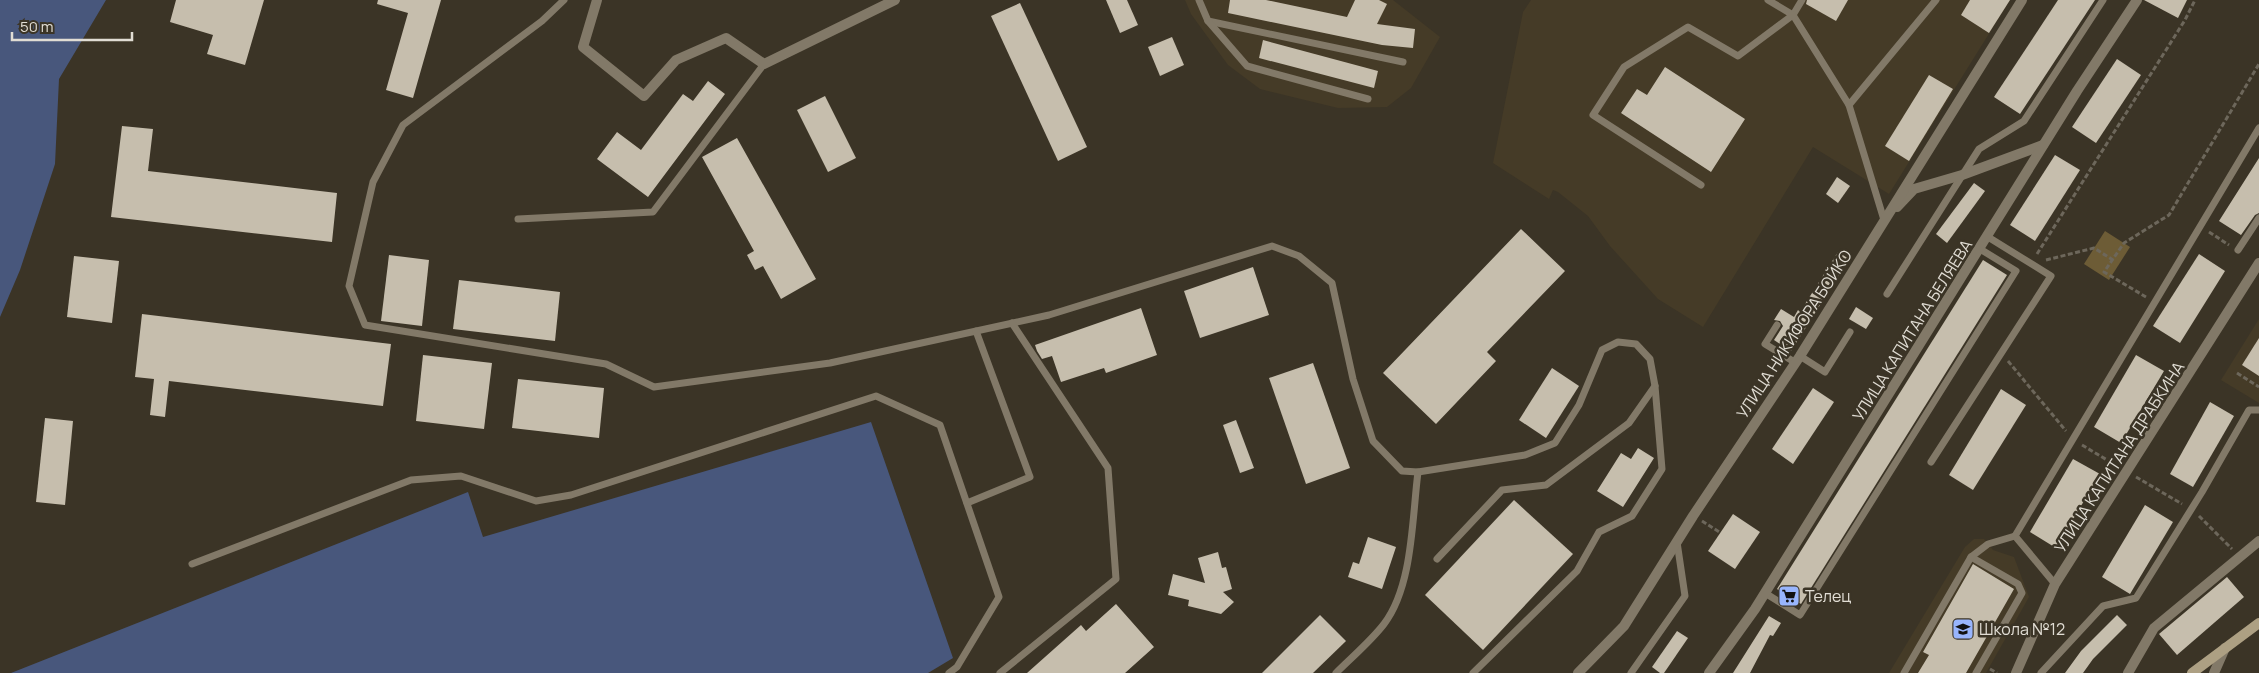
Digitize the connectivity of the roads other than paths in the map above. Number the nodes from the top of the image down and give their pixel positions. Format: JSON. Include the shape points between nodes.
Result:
{"nodes":[{"id":1,"x":564,"y":0,"type":"edge"},
{"id":2,"x":597,"y":0,"type":"edge"},
{"id":3,"x":896,"y":0,"type":"edge"},
{"id":4,"x":1199,"y":0,"type":"edge"},
{"id":5,"x":1768,"y":0,"type":"edge"},
{"id":6,"x":1802,"y":0,"type":"edge"},
{"id":7,"x":1936,"y":0,"type":"edge"},
{"id":8,"x":2022,"y":0,"type":"edge"},
{"id":9,"x":2103,"y":0,"type":"edge"},
{"id":10,"x":2137,"y":0,"type":"edge"},
{"id":11,"x":1793,"y":15,"type":"junction"},
{"id":12,"x":1208,"y":21,"type":"junction"},
{"id":13,"x":1403,"y":62,"type":"dead end"},
{"id":14,"x":764,"y":64,"type":"junction"},
{"id":15,"x":1368,"y":99,"type":"dead end"},
{"id":16,"x":1850,"y":105,"type":"junction"},
{"id":17,"x":2259,"y":128,"type":"edge"},
{"id":18,"x":2043,"y":145,"type":"junction"},
{"id":19,"x":1962,"y":175,"type":"junction"},
{"id":20,"x":1700,"y":185,"type":"dead end"},
{"id":21,"x":518,"y":218,"type":"dead end"},
{"id":22,"x":2259,"y":218,"type":"edge"},
{"id":23,"x":1884,"y":220,"type":"junction"},
{"id":24,"x":1988,"y":237,"type":"junction"},
{"id":25,"x":1980,"y":249,"type":"junction"},
{"id":26,"x":2238,"y":250,"type":"dead end"},
{"id":27,"x":2259,"y":263,"type":"edge"},
{"id":28,"x":2255,"y":277,"type":"edge"},
{"id":29,"x":1887,"y":294,"type":"dead end"},
{"id":30,"x":1012,"y":323,"type":"junction"},
{"id":31,"x":1777,"y":325,"type":"dead end"},
{"id":32,"x":976,"y":331,"type":"junction"},
{"id":33,"x":1850,"y":332,"type":"dead end"},
{"id":34,"x":1798,"y":360,"type":"junction"},
{"id":35,"x":1655,"y":386,"type":"junction"},
{"id":36,"x":2259,"y":410,"type":"edge"},
{"id":37,"x":1931,"y":462,"type":"dead end"},
{"id":38,"x":1418,"y":472,"type":"junction"},
{"id":39,"x":967,"y":503,"type":"junction"},
{"id":40,"x":2016,"y":536,"type":"junction"},
{"id":41,"x":2259,"y":541,"type":"edge"},
{"id":42,"x":1676,"y":542,"type":"junction"},
{"id":43,"x":1970,"y":557,"type":"junction"},
{"id":44,"x":1437,"y":558,"type":"dead end"},
{"id":45,"x":192,"y":564,"type":"dead end"},
{"id":46,"x":2055,"y":584,"type":"junction"},
{"id":47,"x":1765,"y":593,"type":"junction"},
{"id":48,"x":2259,"y":623,"type":"edge"},
{"id":49,"x":2225,"y":648,"type":"junction"},
{"id":50,"x":949,"y":673,"type":"edge"},
{"id":51,"x":1000,"y":673,"type":"edge"},
{"id":52,"x":1336,"y":673,"type":"edge"},
{"id":53,"x":1473,"y":673,"type":"edge"},
{"id":54,"x":1578,"y":673,"type":"edge"},
{"id":55,"x":1631,"y":673,"type":"edge"},
{"id":56,"x":1709,"y":673,"type":"edge"},
{"id":57,"x":1904,"y":673,"type":"edge"},
{"id":58,"x":1976,"y":673,"type":"edge"},
{"id":59,"x":2016,"y":673,"type":"edge"},
{"id":60,"x":2041,"y":673,"type":"edge"},
{"id":61,"x":2128,"y":673,"type":"edge"},
{"id":62,"x":2192,"y":673,"type":"edge"},
{"id":63,"x":2214,"y":673,"type":"edge"}],
"edges":[{"from":1,"to":32,"type":"lane","via":[[542,21],[403,125],[373,182],[348,286],[365,325],[606,364],[654,387],[830,362]]},
{"from":2,"to":14,"type":"street","via":[[583,46],[644,96],[676,60],[726,38]]},
{"from":3,"to":14,"type":"street"},
{"from":4,"to":12,"type":"lane"},
{"from":5,"to":11,"type":"lane"},
{"from":6,"to":11,"type":"lane"},
{"from":7,"to":16,"type":"lane"},
{"from":8,"to":23,"type":"street","name":"УЛИЦА НИКИФОРА БОЙКО"},
{"from":9,"to":19,"type":"lane","via":[[2024,121],[1979,148]]},
{"from":10,"to":18,"type":"street","name":"УЛИЦА КАПИТАНА БЕЛЯЕВА"},
{"from":11,"to":16,"type":"lane"},
{"from":11,"to":20,"type":"lane","via":[[1738,56],[1688,27],[1624,67],[1593,115]]},
{"from":12,"to":13,"type":"lane"},
{"from":12,"to":15,"type":"lane","via":[[1247,66]]},
{"from":14,"to":21,"type":"lane","via":[[653,212]]},
{"from":16,"to":23,"type":"lane"},
{"from":17,"to":40,"type":"lane"},
{"from":18,"to":19,"type":"street"},
{"from":18,"to":24,"type":"street","name":"УЛИЦА КАПИТАНА БЕЛЯЕВА"},
{"from":19,"to":23,"type":"street","via":[[1914,189]]},
{"from":19,"to":29,"type":"lane"},
{"from":22,"to":26,"type":"lane"},
{"from":23,"to":34,"type":"street","name":"УЛИЦА НИКИФОРА БОЙКО"},
{"from":24,"to":25,"type":"street","name":"УЛИЦА КАПИТАНА БЕЛЯЕВА"},
{"from":24,"to":37,"type":"lane","via":[[2051,276]]},
{"from":25,"to":47,"type":"street","name":"УЛИЦА КАПИТАНА БЕЛЯЕВА"},
{"from":25,"to":47,"type":"lane","via":[[2016,271],[1800,615]]},
{"from":27,"to":28,"type":"street","name":"УЛИЦА КАПИТАНА ДРАБКИНА"},
{"from":28,"to":46,"type":"street","name":"УЛИЦА КАПИТАНА ДРАБКИНА"},
{"from":30,"to":32,"type":"lane"},
{"from":30,"to":38,"type":"lane","via":[[1049,315],[1272,246],[1299,256],[1332,283],[1353,379],[1373,441],[1402,471]]},
{"from":30,"to":51,"type":"lane","via":[[1108,468],[1116,579]]},
{"from":31,"to":34,"type":"lane","via":[[1765,344]]},
{"from":32,"to":39,"type":"lane","via":[[1030,478]]},
{"from":33,"to":34,"type":"lane","via":[[1825,372]]},
{"from":34,"to":42,"type":"street","name":"УЛИЦА НИКИФОРА БОЙКО"},
{"from":35,"to":38,"type":"lane","via":[[1650,359],[1636,344],[1618,342],[1602,350],[1579,405],[1556,443],[1525,455]]},
{"from":35,"to":44,"type":"lane","via":[[1629,423],[1546,485],[1502,490]]},
{"from":35,"to":53,"type":"lane","via":[[1662,468],[1632,516],[1599,532],[1577,571]]},
{"from":36,"to":60,"type":"lane","via":[[2249,410],[2136,598],[2103,606]]},
{"from":38,"to":52,"type":"lane","via":[[1401,590],[1385,623]]},
{"from":39,"to":45,"type":"lane","via":[[940,425],[876,396],[571,495],[536,501],[461,476],[411,480]]},
{"from":39,"to":50,"type":"lane","via":[[999,597],[957,667]]},
{"from":40,"to":43,"type":"lane","via":[[1988,544]]},
{"from":40,"to":46,"type":"lane"},
{"from":41,"to":61,"type":"street","via":[[2154,628]]},
{"from":42,"to":54,"type":"street","name":"УЛИЦА НИКИФОРА БОЙКО","via":[[1624,626]]},
{"from":42,"to":55,"type":"lane","via":[[1684,596]]},
{"from":43,"to":57,"type":"lane"},
{"from":43,"to":58,"type":"lane","via":[[2018,584],[2022,593]]},
{"from":46,"to":59,"type":"street","name":"УЛИЦА КАПИТАНА ДРАБКИНА"},
{"from":47,"to":56,"type":"street","name":"УЛИЦА КАПИТАНА БЕЛЯЕВА"},
{"from":48,"to":49,"type":"main road"},
{"from":49,"to":62,"type":"main road"},
{"from":49,"to":63,"type":"street"}]}
